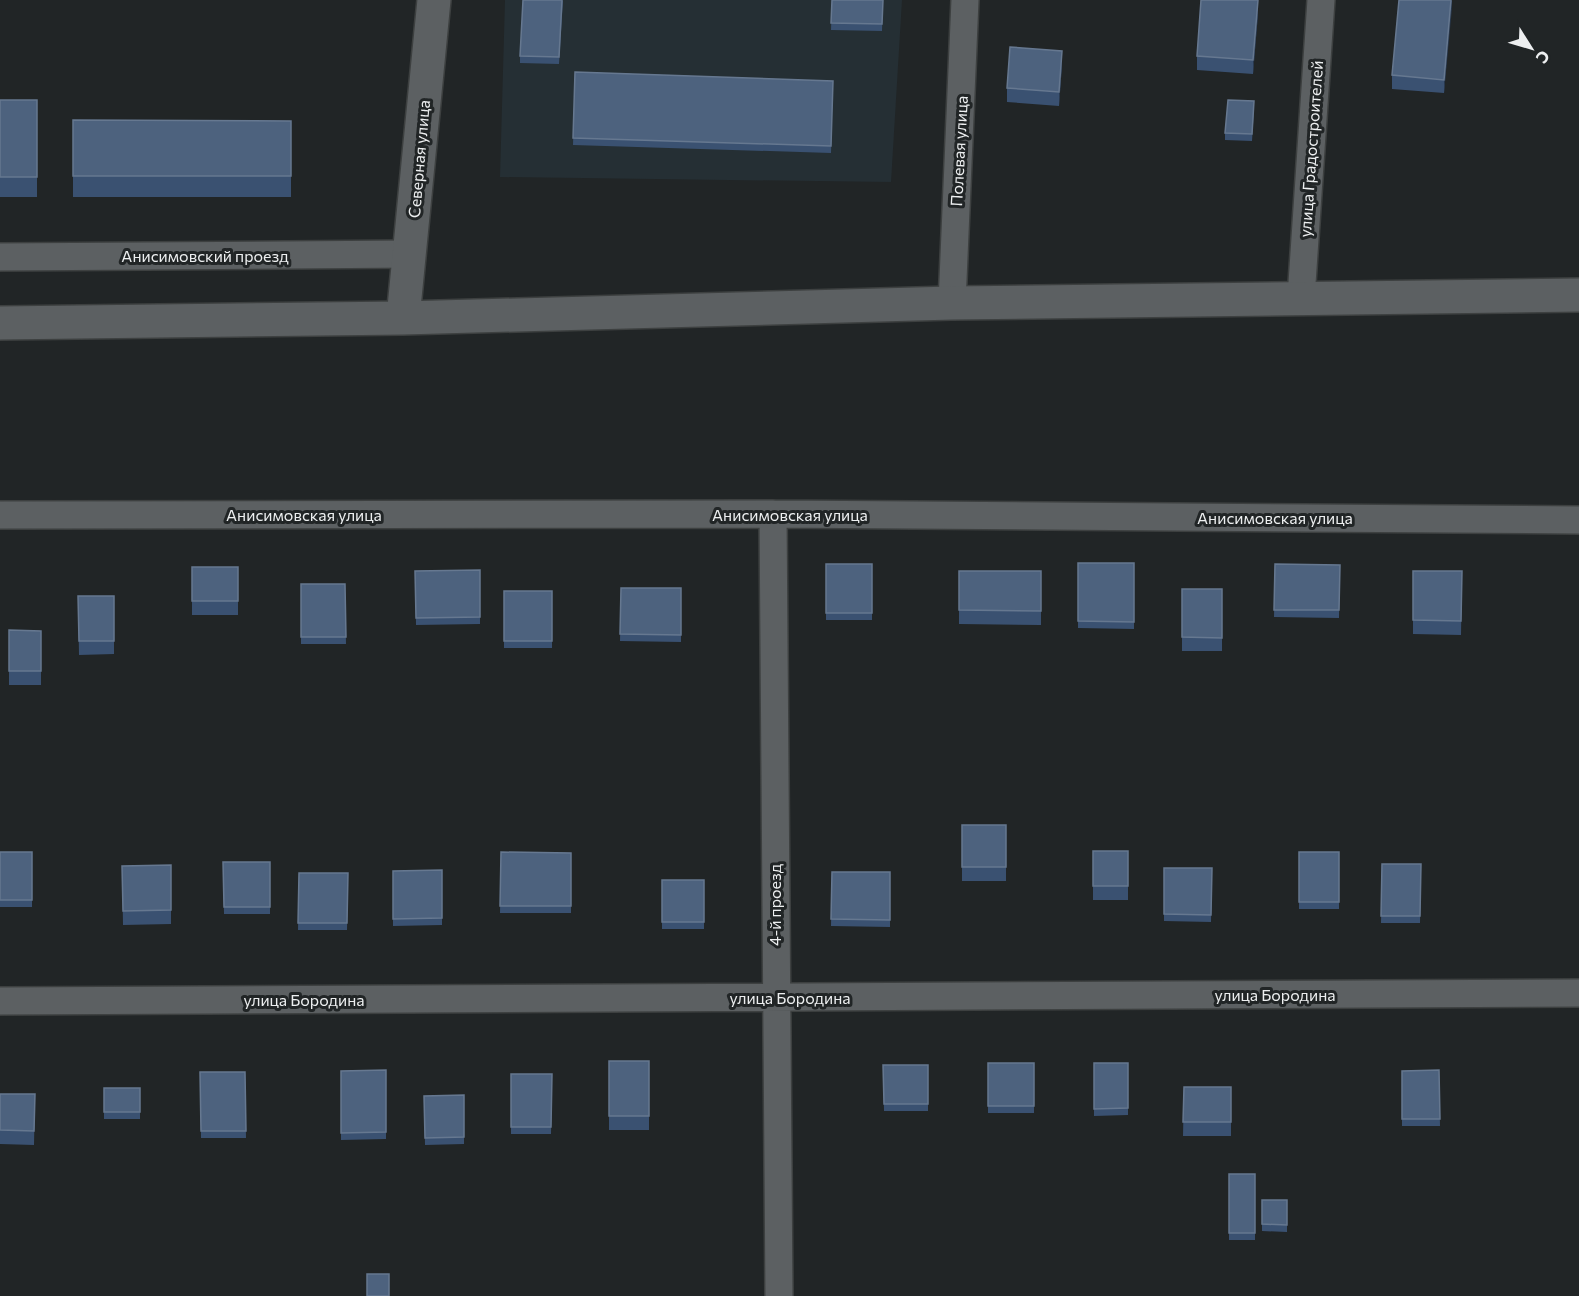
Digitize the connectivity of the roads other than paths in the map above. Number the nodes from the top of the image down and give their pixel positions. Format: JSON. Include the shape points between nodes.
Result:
{"nodes":[{"id":1,"x":434,"y":0,"type":"edge"},
{"id":2,"x":965,"y":0,"type":"edge"},
{"id":3,"x":1321,"y":0,"type":"edge"},
{"id":4,"x":411,"y":254,"type":"junction"},
{"id":5,"x":0,"y":257,"type":"edge"},
{"id":6,"x":1579,"y":295,"type":"edge"},
{"id":7,"x":1301,"y":298,"type":"junction"},
{"id":8,"x":952,"y":303,"type":"junction"},
{"id":9,"x":403,"y":318,"type":"junction"},
{"id":10,"x":0,"y":323,"type":"edge"},
{"id":11,"x":773,"y":514,"type":"junction"},
{"id":12,"x":0,"y":515,"type":"edge"},
{"id":13,"x":1579,"y":520,"type":"edge"},
{"id":14,"x":1579,"y":993,"type":"edge"},
{"id":15,"x":776,"y":998,"type":"junction"},
{"id":16,"x":0,"y":1001,"type":"edge"},
{"id":17,"x":778,"y":1296,"type":"edge"}],
"edges":[{"from":1,"to":4,"type":"street","name":"Северная улица"},
{"from":2,"to":8,"type":"street","name":"Полевая улица"},
{"from":3,"to":7,"type":"street","name":"улица Градостроителей"},
{"from":4,"to":5,"type":"street","name":"Анисимовский проезд"},
{"from":4,"to":9,"type":"street","name":"Северная улица"},
{"from":6,"to":7,"type":"street"},
{"from":7,"to":8,"type":"street"},
{"from":8,"to":9,"type":"street"},
{"from":9,"to":10,"type":"street"},
{"from":11,"to":12,"type":"street","name":"Анисимовская улица"},
{"from":11,"to":13,"type":"street","name":"Анисимовская улица"},
{"from":11,"to":15,"type":"street","name":"4-й проезд"},
{"from":14,"to":15,"type":"street","name":"улица Бородина"},
{"from":15,"to":16,"type":"street","name":"улица Бородина"},
{"from":15,"to":17,"type":"street","name":"4-й проезд"}]}
